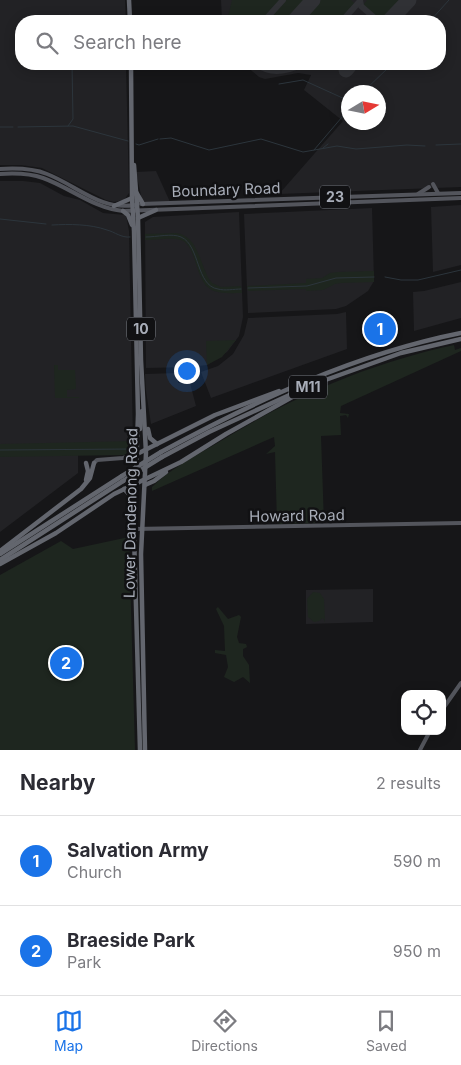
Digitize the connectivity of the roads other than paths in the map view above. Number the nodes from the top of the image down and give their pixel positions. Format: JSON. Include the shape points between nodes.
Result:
{"nodes":[{"id":1,"x":129,"y":0,"type":"edge"},
{"id":2,"x":130,"y":15,"type":"edge"},
{"id":3,"x":131,"y":70,"type":"edge"},
{"id":4,"x":132,"y":157,"type":"junction"},
{"id":5,"x":0,"y":168,"type":"edge"},
{"id":6,"x":0,"y":174,"type":"edge"},
{"id":7,"x":136,"y":191,"type":"junction"},
{"id":8,"x":438,"y":193,"type":"junction"},
{"id":9,"x":461,"y":193,"type":"edge"},
{"id":10,"x":418,"y":194,"type":"junction"},
{"id":11,"x":132,"y":198,"type":"junction"},
{"id":12,"x":461,"y":198,"type":"edge"},
{"id":13,"x":143,"y":204,"type":"junction"},
{"id":14,"x":114,"y":206,"type":"junction"},
{"id":15,"x":135,"y":208,"type":"junction"},
{"id":16,"x":156,"y":210,"type":"junction"},
{"id":17,"x":123,"y":211,"type":"junction"},
{"id":18,"x":138,"y":218,"type":"junction"},
{"id":19,"x":134,"y":231,"type":"junction"},
{"id":20,"x":461,"y":333,"type":"edge"},
{"id":21,"x":461,"y":339,"type":"edge"},
{"id":22,"x":306,"y":382,"type":"junction"},
{"id":23,"x":319,"y":382,"type":"junction"},
{"id":24,"x":143,"y":399,"type":"junction"},
{"id":25,"x":143,"y":405,"type":"junction"},
{"id":26,"x":157,"y":444,"type":"junction"},
{"id":27,"x":146,"y":450,"type":"junction"},
{"id":28,"x":162,"y":454,"type":"junction"},
{"id":29,"x":137,"y":456,"type":"junction"},
{"id":30,"x":95,"y":461,"type":"joint"},
{"id":31,"x":86,"y":463,"type":"dead end"},
{"id":32,"x":177,"y":464,"type":"junction"},
{"id":33,"x":122,"y":478,"type":"junction"},
{"id":34,"x":146,"y":479,"type":"junction"},
{"id":35,"x":135,"y":484,"type":"junction"},
{"id":36,"x":145,"y":485,"type":"junction"},
{"id":37,"x":84,"y":486,"type":"junction"},
{"id":38,"x":124,"y":489,"type":"junction"},
{"id":39,"x":461,"y":523,"type":"edge"},
{"id":40,"x":134,"y":527,"type":"junction"},
{"id":41,"x":141,"y":530,"type":"junction"},
{"id":42,"x":0,"y":553,"type":"edge"},
{"id":43,"x":0,"y":560,"type":"edge"},
{"id":44,"x":0,"y":564,"type":"edge"},
{"id":45,"x":461,"y":683,"type":"edge"},
{"id":46,"x":446,"y":699,"type":"edge"},
{"id":47,"x":428,"y":735,"type":"edge"},
{"id":48,"x":140,"y":750,"type":"edge"},
{"id":49,"x":145,"y":750,"type":"edge"},
{"id":50,"x":420,"y":750,"type":"edge"}],
"edges":[{"from":1,"to":2,"type":"highway"},
{"from":3,"to":4,"type":"highway","name":"Lower Dandenong Road","number":"10"},
{"from":4,"to":7,"type":"highway","name":"Lower Dandenong Road","number":"10"},
{"from":4,"to":11,"type":"highway","name":"Lower Dandenong Road","number":"10"},
{"from":5,"to":14,"type":"main road","name":"Boundary Road","number":"23","via":[[44,173]]},
{"from":6,"to":17,"type":"main road","name":"Boundary Road","number":"23","via":[[37,176],[97,205]]},
{"from":7,"to":13,"type":"highway"},
{"from":7,"to":15,"type":"highway","name":"Lower Dandenong Road","number":"10"},
{"from":8,"to":9,"type":"main road","name":"Boundary Road","number":"23"},
{"from":8,"to":10,"type":"main road","name":"Boundary Road","number":"23"},
{"from":8,"to":10,"type":"main road","via":[[431,185]]},
{"from":10,"to":13,"type":"main road","name":"Boundary Road","number":"23"},
{"from":11,"to":14,"type":"highway"},
{"from":11,"to":15,"type":"highway","name":"Lower Dandenong Road","number":"10"},
{"from":12,"to":16,"type":"main road","name":"Boundary Road","number":"23"},
{"from":13,"to":15,"type":"main road","name":"Boundary Road","number":"23"},
{"from":14,"to":15,"type":"main road","name":"Boundary Road","number":"23"},
{"from":15,"to":16,"type":"main road","name":"Boundary Road","number":"23"},
{"from":15,"to":17,"type":"main road","name":"Boundary Road","number":"23"},
{"from":15,"to":18,"type":"highway","name":"Lower Dandenong Road","number":"10"},
{"from":15,"to":19,"type":"highway","name":"Lower Dandenong Road","number":"10"},
{"from":16,"to":18,"type":"highway"},
{"from":17,"to":19,"type":"highway"},
{"from":18,"to":24,"type":"highway","name":"Lower Dandenong Road","number":"10"},
{"from":19,"to":29,"type":"highway","name":"Lower Dandenong Road","number":"10"},
{"from":20,"to":22,"type":"highway","number":"M11","via":[[388,351]]},
{"from":21,"to":23,"type":"highway","number":"M11","via":[[401,353]]},
{"from":22,"to":26,"type":"highway","via":[[223,411]]},
{"from":22,"to":28,"type":"highway","number":"M11","via":[[205,429]]},
{"from":23,"to":28,"type":"highway","number":"M11"},
{"from":23,"to":32,"type":"highway"},
{"from":24,"to":25,"type":"highway","name":"Lower Dandenong Road","number":"10"},
{"from":24,"to":29,"type":"highway"},
{"from":25,"to":26,"type":"highway","via":[[149,436]]},
{"from":25,"to":27,"type":"highway","name":"Lower Dandenong Road","number":"10"},
{"from":26,"to":27,"type":"highway"},
{"from":27,"to":29,"type":"highway"},
{"from":27,"to":34,"type":"highway","name":"Lower Dandenong Road","number":"10"},
{"from":28,"to":33,"type":"highway","number":"M11","bridge":true},
{"from":29,"to":30,"type":"main road"},
{"from":29,"to":35,"type":"highway","name":"Lower Dandenong Road","number":"10"},
{"from":30,"to":37,"type":"highway"},
{"from":31,"to":37,"type":"highway","via":[[88,473]]},
{"from":32,"to":34,"type":"highway"},
{"from":32,"to":36,"type":"highway"},
{"from":33,"to":42,"type":"highway","number":"M11"},
{"from":33,"to":43,"type":"highway","number":"M11"},
{"from":34,"to":35,"type":"highway"},
{"from":34,"to":36,"type":"highway","name":"Lower Dandenong Road","number":"10"},
{"from":35,"to":38,"type":"highway"},
{"from":35,"to":40,"type":"highway","name":"Lower Dandenong Road","number":"10"},
{"from":36,"to":41,"type":"highway","name":"Lower Dandenong Road","number":"10"},
{"from":37,"to":42,"type":"highway"},
{"from":38,"to":40,"type":"highway","via":[[132,499]]},
{"from":38,"to":44,"type":"highway"},
{"from":39,"to":41,"type":"main road","name":"Howard Road"},
{"from":40,"to":41,"type":"main road","name":"Howard Road"},
{"from":40,"to":48,"type":"highway","name":"Lower Dandenong Road","number":"10"},
{"from":41,"to":49,"type":"highway","name":"Lower Dandenong Road","number":"10"},
{"from":45,"to":46,"type":"main road"},
{"from":47,"to":50,"type":"main road"}]}
